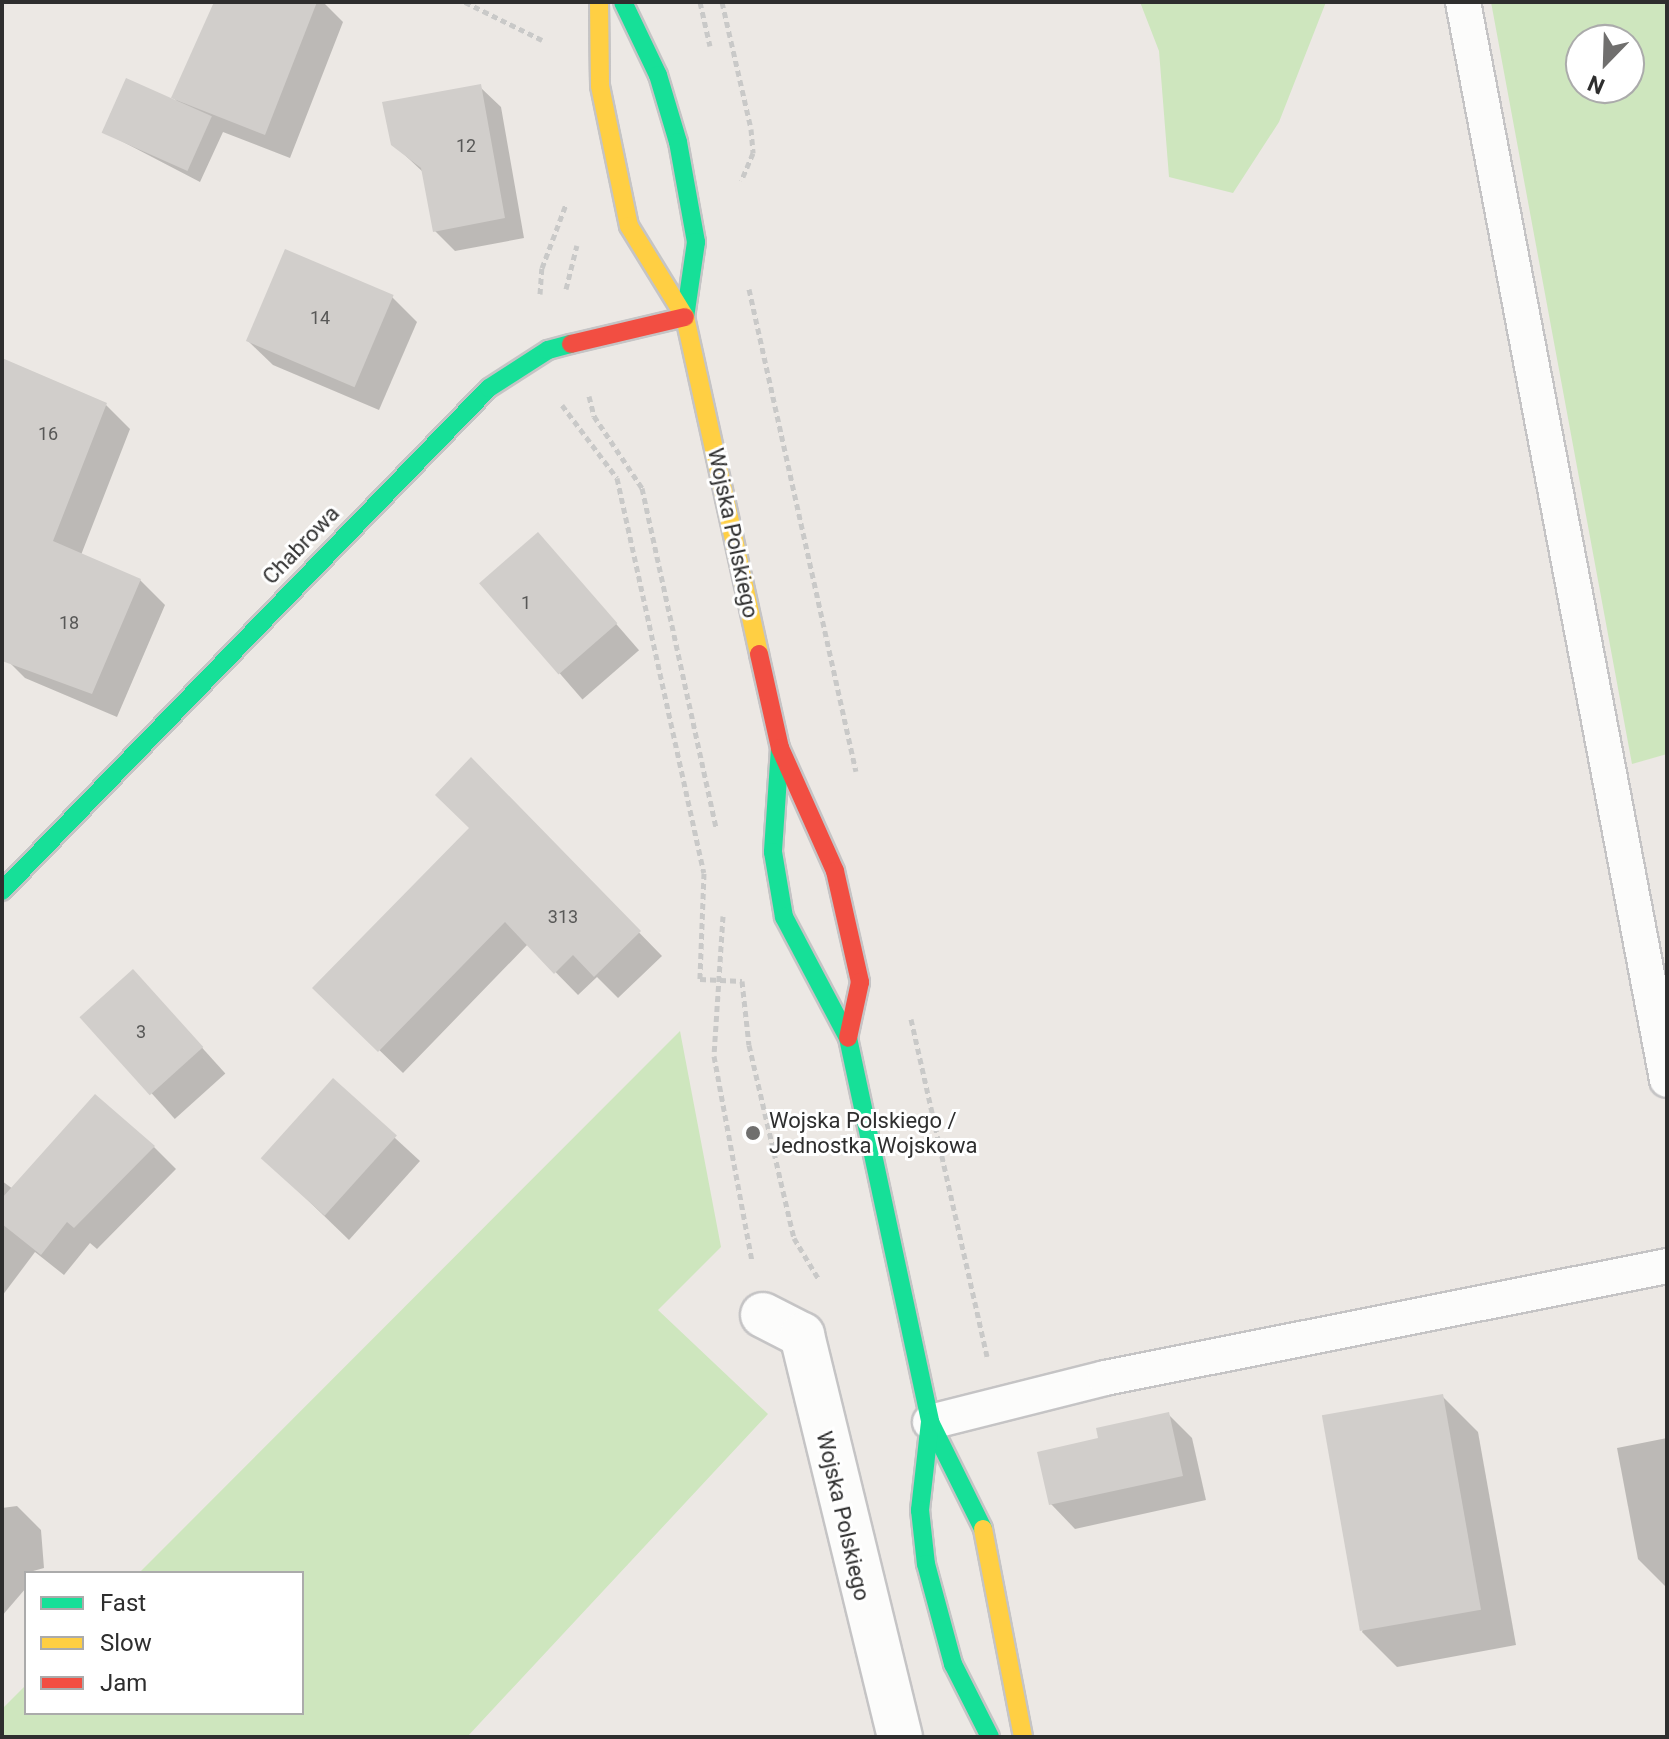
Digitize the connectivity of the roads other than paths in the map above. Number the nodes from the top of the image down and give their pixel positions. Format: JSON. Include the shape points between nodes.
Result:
{"nodes":[{"id":1,"x":599,"y":2,"type":"edge"},
{"id":2,"x":623,"y":2,"type":"edge"},
{"id":3,"x":1463,"y":2,"type":"edge"},
{"id":4,"x":685,"y":317,"type":"junction"},
{"id":5,"x":780,"y":748,"type":"junction"},
{"id":6,"x":2,"y":891,"type":"edge"},
{"id":7,"x":848,"y":1038,"type":"junction"},
{"id":8,"x":1667,"y":1080,"type":"edge"},
{"id":9,"x":1667,"y":1266,"type":"edge"},
{"id":10,"x":763,"y":1315,"type":"road end"},
{"id":11,"x":930,"y":1422,"type":"junction"},
{"id":12,"x":900,"y":1737,"type":"edge"},
{"id":13,"x":990,"y":1737,"type":"edge"},
{"id":14,"x":1023,"y":1737,"type":"edge"}],
"edges":[{"from":1,"to":4,"type":"main road","name":"Wojska Polskiego","via":[[600,86],[627,214],[647,266]]},
{"from":2,"to":4,"type":"main road","name":"Wojska Polskiego","via":[[658,75],[689,199],[696,273]]},
{"from":3,"to":8,"type":"lane"},
{"from":4,"to":5,"type":"main road","name":"Wojska Polskiego"},
{"from":4,"to":6,"type":"main road","name":"Chabrowa","via":[[548,350],[489,388]]},
{"from":5,"to":7,"type":"main road","name":"Wojska Polskiego","via":[[835,871],[860,982]]},
{"from":5,"to":7,"type":"main road","name":"Wojska Polskiego","via":[[773,852],[784,917]]},
{"from":7,"to":11,"type":"main road","name":"Wojska Polskiego"},
{"from":9,"to":11,"type":"lane","via":[[1119,1375]]},
{"from":10,"to":12,"type":"street","name":"Wojska Polskiego","via":[[802,1335]]},
{"from":11,"to":13,"type":"main road","name":"Wojska Polskiego","via":[[920,1510],[926,1564],[953,1664]]},
{"from":11,"to":14,"type":"main road","name":"Wojska Polskiego","via":[[981,1518]]}]}
